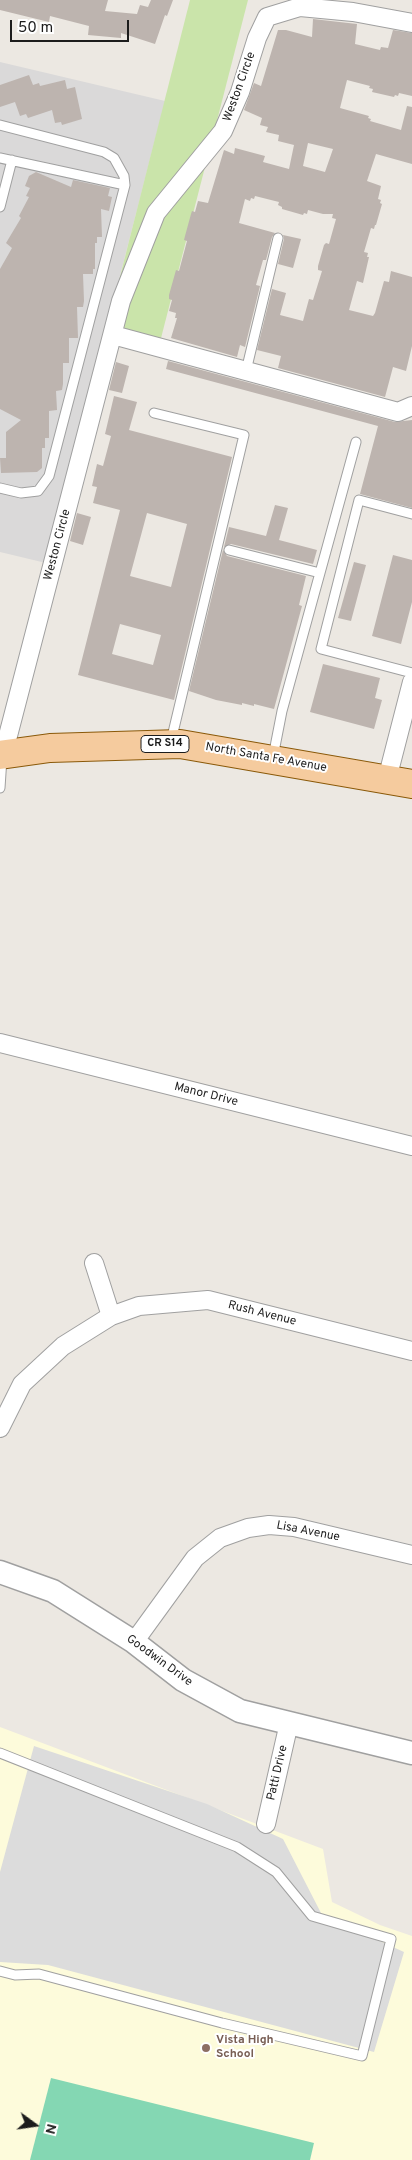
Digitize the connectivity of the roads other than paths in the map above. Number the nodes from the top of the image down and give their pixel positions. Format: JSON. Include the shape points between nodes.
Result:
{"nodes":[{"id":1,"x":412,"y":23,"type":"edge"},
{"id":2,"x":0,"y":125,"type":"edge"},
{"id":3,"x":0,"y":158,"type":"edge"},
{"id":4,"x":12,"y":160,"type":"junction"},
{"id":5,"x":125,"y":185,"type":"junction"},
{"id":6,"x":0,"y":207,"type":"edge"},
{"id":7,"x":278,"y":238,"type":"dead end"},
{"id":8,"x":113,"y":335,"type":"junction"},
{"id":9,"x":246,"y":371,"type":"junction"},
{"id":10,"x":412,"y":406,"type":"edge"},
{"id":11,"x":154,"y":414,"type":"dead end"},
{"id":12,"x":356,"y":442,"type":"dead end"},
{"id":13,"x":0,"y":488,"type":"edge"},
{"id":14,"x":412,"y":514,"type":"edge"},
{"id":15,"x":229,"y":550,"type":"dead end"},
{"id":16,"x":320,"y":573,"type":"junction"},
{"id":17,"x":412,"y":673,"type":"edge"},
{"id":18,"x":412,"y":682,"type":"edge"},
{"id":19,"x":170,"y":744,"type":"junction"},
{"id":20,"x":1,"y":755,"type":"edge"},
{"id":21,"x":273,"y":760,"type":"junction"},
{"id":22,"x":399,"y":782,"type":"edge"},
{"id":23,"x":0,"y":788,"type":"edge"},
{"id":24,"x":0,"y":1043,"type":"edge"},
{"id":25,"x":412,"y":1146,"type":"edge"},
{"id":26,"x":94,"y":1263,"type":"dead end"},
{"id":27,"x":111,"y":1316,"type":"junction"},
{"id":28,"x":412,"y":1351,"type":"edge"},
{"id":29,"x":0,"y":1428,"type":"edge"},
{"id":30,"x":412,"y":1555,"type":"edge"},
{"id":31,"x":0,"y":1572,"type":"edge"},
{"id":32,"x":134,"y":1642,"type":"junction"},
{"id":33,"x":289,"y":1723,"type":"junction"},
{"id":34,"x":0,"y":1753,"type":"edge"},
{"id":35,"x":412,"y":1753,"type":"edge"},
{"id":36,"x":266,"y":1824,"type":"dead end"},
{"id":37,"x":3,"y":1972,"type":"edge"}],
"edges":[{"from":1,"to":8,"type":"street","name":"Weston Circle","via":[[353,12],[300,7],[267,17],[223,131],[156,213],[121,301]]},
{"from":2,"to":5,"type":"lane","via":[[104,152],[114,158]]},
{"from":3,"to":4,"type":"lane"},
{"from":4,"to":5,"type":"lane"},
{"from":4,"to":6,"type":"lane"},
{"from":5,"to":13,"type":"lane","via":[[50,476],[38,491],[21,493]]},
{"from":7,"to":9,"type":"lane"},
{"from":8,"to":9,"type":"street"},
{"from":8,"to":20,"type":"street","name":"Weston Circle"},
{"from":9,"to":10,"type":"street","via":[[398,412]]},
{"from":11,"to":19,"type":"lane","via":[[244,435]]},
{"from":12,"to":16,"type":"lane"},
{"from":14,"to":17,"type":"lane","via":[[359,500],[321,649]]},
{"from":15,"to":16,"type":"lane"},
{"from":16,"to":21,"type":"lane","via":[[282,710]]},
{"from":18,"to":22,"type":"street"},
{"from":19,"to":20,"type":"main road","name":"North Santa Fe Avenue","number":"CR S14","via":[[50,748]]},
{"from":19,"to":21,"type":"main road","name":"North Santa Fe Avenue","number":"CR S14"},
{"from":20,"to":23,"type":"lane"},
{"from":21,"to":22,"type":"main road","name":"North Santa Fe Avenue","number":"CR S14"},
{"from":24,"to":25,"type":"street","name":"Manor Drive"},
{"from":26,"to":27,"type":"street"},
{"from":27,"to":28,"type":"street","name":"Rush Avenue","via":[[140,1306],[208,1300]]},
{"from":27,"to":29,"type":"street","name":"Rush Avenue","via":[[63,1346],[22,1384]]},
{"from":30,"to":32,"type":"street","name":"Lisa Avenue","via":[[294,1527],[269,1525],[248,1528],[220,1538],[195,1558]]},
{"from":31,"to":32,"type":"street","name":"Goodwin Drive","via":[[53,1591]]},
{"from":32,"to":33,"type":"street","name":"Goodwin Drive","via":[[183,1680],[240,1711]]},
{"from":33,"to":35,"type":"street","name":"Goodwin Drive"},
{"from":33,"to":36,"type":"street","name":"Patti Drive"},
{"from":34,"to":37,"type":"lane","via":[[237,1847],[276,1872],[312,1916],[391,1939],[362,2056],[39,1974]]}]}
